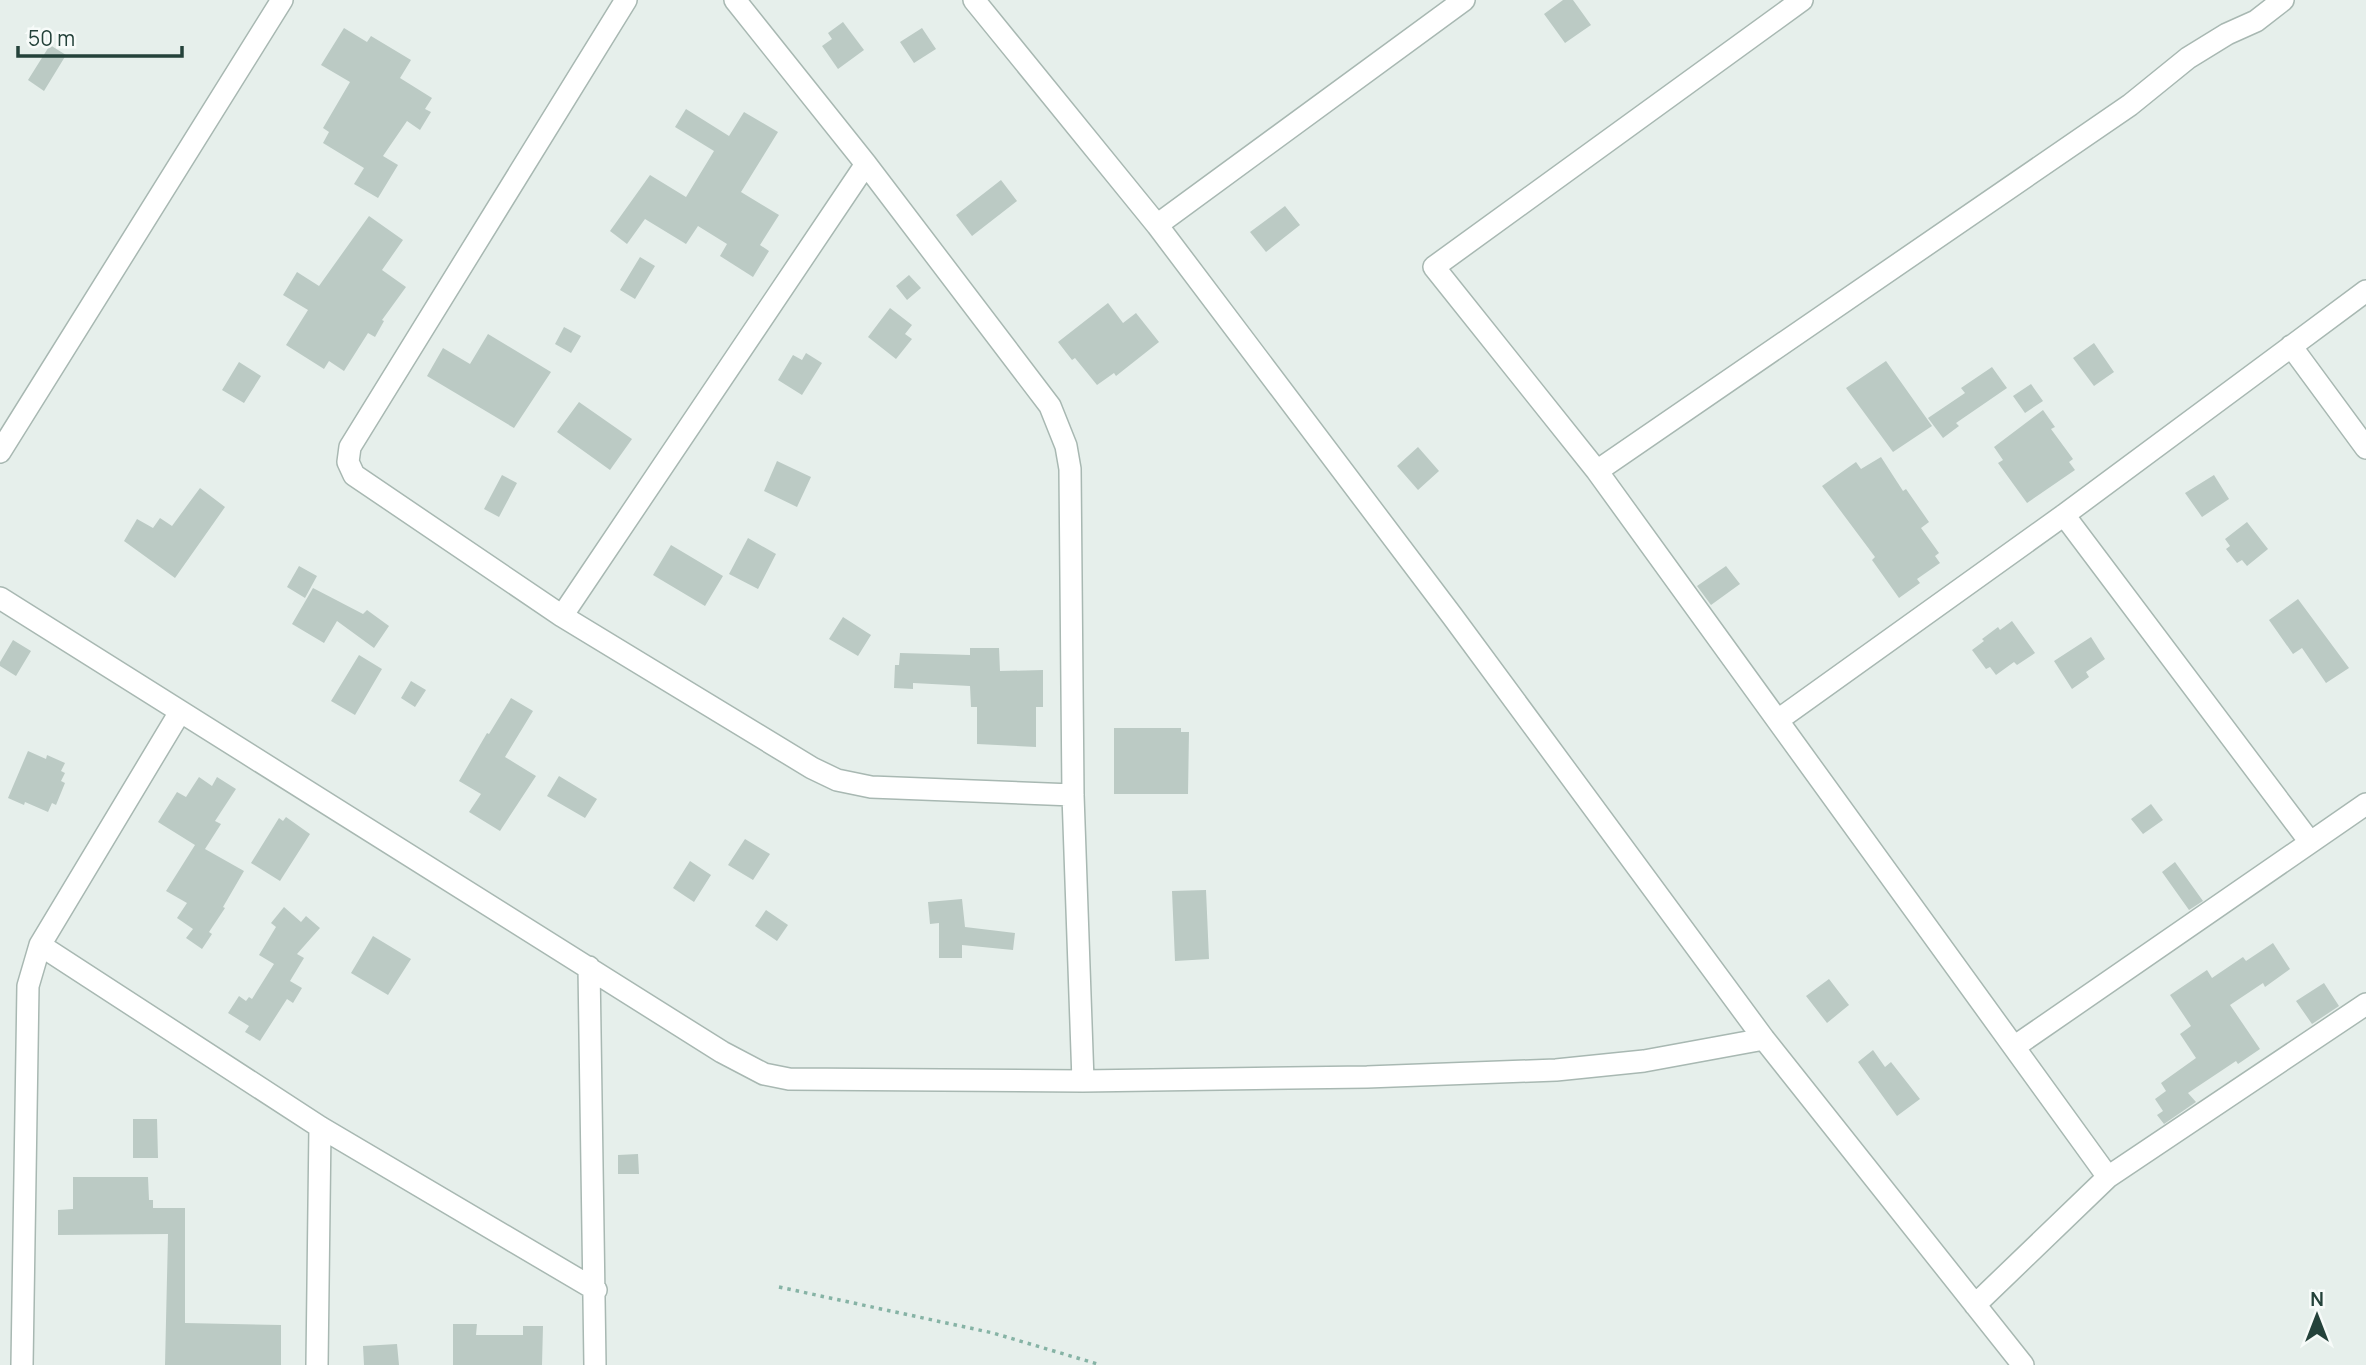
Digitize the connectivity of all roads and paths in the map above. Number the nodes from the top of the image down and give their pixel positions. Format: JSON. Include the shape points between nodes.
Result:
{"nodes":[{"id":1,"x":282,"y":0,"type":"edge"},
{"id":2,"x":626,"y":0,"type":"edge"},
{"id":3,"x":735,"y":0,"type":"edge"},
{"id":4,"x":974,"y":0,"type":"edge"},
{"id":5,"x":1464,"y":0,"type":"edge"},
{"id":6,"x":1802,"y":0,"type":"edge"},
{"id":7,"x":2283,"y":0,"type":"edge"},
{"id":8,"x":866,"y":163,"type":"junction"},
{"id":9,"x":1157,"y":225,"type":"junction"},
{"id":10,"x":2366,"y":291,"type":"edge"},
{"id":11,"x":2291,"y":346,"type":"junction"},
{"id":12,"x":2366,"y":448,"type":"edge"},
{"id":13,"x":0,"y":452,"type":"edge"},
{"id":14,"x":1597,"y":471,"type":"junction"},
{"id":15,"x":2064,"y":514,"type":"junction"},
{"id":16,"x":0,"y":598,"type":"edge"},
{"id":17,"x":562,"y":616,"type":"junction"},
{"id":18,"x":180,"y":712,"type":"junction"},
{"id":19,"x":1778,"y":720,"type":"junction"},
{"id":20,"x":1073,"y":795,"type":"junction"},
{"id":21,"x":2366,"y":804,"type":"edge"},
{"id":22,"x":2310,"y":842,"type":"junction"},
{"id":23,"x":40,"y":945,"type":"junction"},
{"id":24,"x":589,"y":967,"type":"junction"},
{"id":25,"x":2366,"y":1004,"type":"edge"},
{"id":26,"x":1764,"y":1039,"type":"junction"},
{"id":27,"x":2014,"y":1047,"type":"junction"},
{"id":28,"x":1083,"y":1081,"type":"junction"},
{"id":29,"x":320,"y":1127,"type":"junction"},
{"id":30,"x":2108,"y":1177,"type":"junction"},
{"id":31,"x":779,"y":1287,"type":"dead end"},
{"id":32,"x":596,"y":1290,"type":"junction"},
{"id":33,"x":1975,"y":1305,"type":"junction"},
{"id":34,"x":22,"y":1365,"type":"edge"},
{"id":35,"x":317,"y":1365,"type":"edge"},
{"id":36,"x":595,"y":1365,"type":"edge"},
{"id":37,"x":1101,"y":1365,"type":"edge"},
{"id":38,"x":2023,"y":1365,"type":"edge"}],
"edges":[{"from":1,"to":13,"type":"street"},
{"from":2,"to":17,"type":"street","via":[[348,454],[354,475]]},
{"from":3,"to":8,"type":"street"},
{"from":4,"to":9,"type":"street"},
{"from":5,"to":9,"type":"street"},
{"from":6,"to":14,"type":"street","via":[[1434,267]]},
{"from":7,"to":14,"type":"street","via":[[2256,21],[2188,58],[2130,105]]},
{"from":8,"to":17,"type":"street"},
{"from":8,"to":20,"type":"street","via":[[1050,406],[1066,446],[1070,469]]},
{"from":9,"to":26,"type":"street"},
{"from":10,"to":11,"type":"street"},
{"from":11,"to":12,"type":"street"},
{"from":11,"to":15,"type":"street"},
{"from":14,"to":19,"type":"street"},
{"from":15,"to":19,"type":"street"},
{"from":15,"to":22,"type":"street"},
{"from":16,"to":18,"type":"street"},
{"from":17,"to":20,"type":"street","via":[[837,780],[871,787]]},
{"from":18,"to":23,"type":"street"},
{"from":18,"to":24,"type":"street"},
{"from":19,"to":27,"type":"street"},
{"from":20,"to":28,"type":"street"},
{"from":21,"to":22,"type":"street"},
{"from":22,"to":27,"type":"street"},
{"from":23,"to":29,"type":"street"},
{"from":23,"to":34,"type":"street","via":[[28,986]]},
{"from":24,"to":28,"type":"street","via":[[764,1074],[789,1079]]},
{"from":24,"to":32,"type":"street"},
{"from":25,"to":30,"type":"street"},
{"from":26,"to":28,"type":"street","via":[[1644,1061],[1556,1070]]},
{"from":26,"to":33,"type":"street"},
{"from":27,"to":30,"type":"street"},
{"from":29,"to":32,"type":"street"},
{"from":29,"to":35,"type":"street"},
{"from":30,"to":33,"type":"street"},
{"from":31,"to":37,"type":"path","via":[[993,1333]]},
{"from":32,"to":36,"type":"street"},
{"from":33,"to":38,"type":"street"}]}
